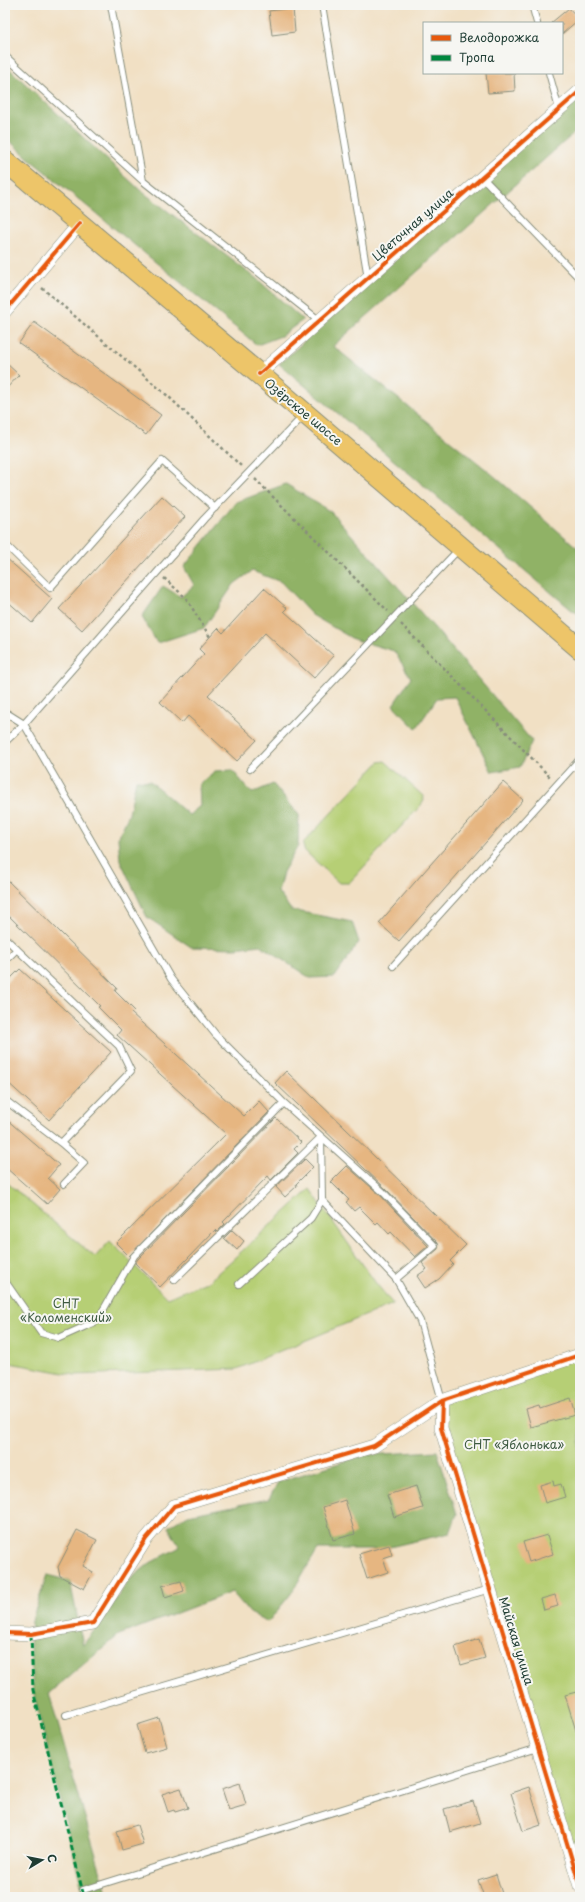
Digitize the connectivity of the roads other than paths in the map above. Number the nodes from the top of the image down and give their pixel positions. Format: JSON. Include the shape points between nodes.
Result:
{"nodes":[{"id":1,"x":111,"y":5,"type":"edge"},
{"id":2,"x":322,"y":5,"type":"edge"},
{"id":3,"x":532,"y":5,"type":"edge"},
{"id":4,"x":537,"y":22,"type":"edge"},
{"id":5,"x":5,"y":56,"type":"edge"},
{"id":6,"x":549,"y":74,"type":"edge"},
{"id":7,"x":580,"y":90,"type":"edge"},
{"id":8,"x":558,"y":109,"type":"junction"},
{"id":9,"x":5,"y":161,"type":"edge"},
{"id":10,"x":482,"y":177,"type":"junction"},
{"id":11,"x":143,"y":181,"type":"junction"},
{"id":12,"x":80,"y":223,"type":"junction"},
{"id":13,"x":368,"y":278,"type":"junction"},
{"id":14,"x":580,"y":279,"type":"edge"},
{"id":15,"x":5,"y":311,"type":"edge"},
{"id":16,"x":320,"y":321,"type":"junction"},
{"id":17,"x":259,"y":374,"type":"junction"},
{"id":18,"x":305,"y":414,"type":"junction"},
{"id":19,"x":215,"y":508,"type":"junction"},
{"id":20,"x":5,"y":544,"type":"edge"},
{"id":21,"x":461,"y":546,"type":"junction"},
{"id":22,"x":580,"y":649,"type":"edge"},
{"id":23,"x":5,"y":712,"type":"edge"},
{"id":24,"x":24,"y":724,"type":"junction"},
{"id":25,"x":5,"y":742,"type":"edge"},
{"id":26,"x":580,"y":759,"type":"edge"},
{"id":27,"x":250,"y":769,"type":"dead end"},
{"id":28,"x":5,"y":938,"type":"edge"},
{"id":29,"x":17,"y":949,"type":"junction"},
{"id":30,"x":5,"y":961,"type":"edge"},
{"id":31,"x":393,"y":966,"type":"dead end"},
{"id":32,"x":5,"y":1100,"type":"edge"},
{"id":33,"x":284,"y":1102,"type":"junction"},
{"id":34,"x":321,"y":1137,"type":"junction"},
{"id":35,"x":61,"y":1143,"type":"junction"},
{"id":36,"x":64,"y":1184,"type":"dead end"},
{"id":37,"x":322,"y":1200,"type":"junction"},
{"id":38,"x":396,"y":1279,"type":"junction"},
{"id":39,"x":174,"y":1280,"type":"dead end"},
{"id":40,"x":5,"y":1281,"type":"edge"},
{"id":41,"x":239,"y":1284,"type":"dead end"},
{"id":42,"x":580,"y":1354,"type":"edge"},
{"id":43,"x":442,"y":1401,"type":"junction"},
{"id":44,"x":490,"y":1589,"type":"junction"},
{"id":45,"x":5,"y":1633,"type":"edge"},
{"id":46,"x":66,"y":1715,"type":"dead end"},
{"id":47,"x":538,"y":1748,"type":"junction"},
{"id":48,"x":580,"y":1886,"type":"edge"},
{"id":49,"x":83,"y":1890,"type":"dead end"}],
"edges":[{"from":1,"to":11,"type":"lane"},
{"from":2,"to":13,"type":"lane"},
{"from":3,"to":4,"type":"lane"},
{"from":5,"to":11,"type":"lane"},
{"from":6,"to":8,"type":"lane"},
{"from":7,"to":8,"type":"street","name":"Цветочная улица"},
{"from":8,"to":10,"type":"street","name":"Цветочная улица"},
{"from":9,"to":12,"type":"main road","name":"Озёрское шоссе"},
{"from":10,"to":13,"type":"street","name":"Цветочная улица"},
{"from":10,"to":14,"type":"lane"},
{"from":11,"to":16,"type":"lane"},
{"from":12,"to":15,"type":"street"},
{"from":12,"to":17,"type":"main road","name":"Озёрское шоссе"},
{"from":13,"to":16,"type":"street","name":"Цветочная улица"},
{"from":16,"to":17,"type":"street","name":"Цветочная улица"},
{"from":17,"to":18,"type":"main road","name":"Озёрское шоссе"},
{"from":18,"to":19,"type":"lane"},
{"from":18,"to":21,"type":"main road","name":"Озёрское шоссе"},
{"from":19,"to":20,"type":"lane","via":[[162,461],[50,588]]},
{"from":19,"to":24,"type":"lane"},
{"from":21,"to":22,"type":"main road","name":"Озёрское шоссе"},
{"from":21,"to":27,"type":"lane"},
{"from":23,"to":24,"type":"lane"},
{"from":24,"to":25,"type":"lane"},
{"from":24,"to":33,"type":"lane","via":[[171,979],[216,1035]]},
{"from":26,"to":31,"type":"lane"},
{"from":28,"to":29,"type":"lane"},
{"from":29,"to":30,"type":"lane"},
{"from":29,"to":35,"type":"lane","via":[[119,1046],[131,1070]]},
{"from":32,"to":35,"type":"lane"},
{"from":33,"to":34,"type":"lane"},
{"from":33,"to":40,"type":"lane","via":[[134,1256],[97,1321],[59,1338],[41,1333]]},
{"from":34,"to":37,"type":"lane"},
{"from":34,"to":38,"type":"lane","via":[[383,1192],[435,1246]]},
{"from":34,"to":39,"type":"lane"},
{"from":35,"to":36,"type":"lane","via":[[84,1163]]},
{"from":37,"to":38,"type":"lane"},
{"from":37,"to":41,"type":"lane","via":[[311,1218]]},
{"from":38,"to":43,"type":"lane","via":[[420,1320]]},
{"from":42,"to":43,"type":"street"},
{"from":43,"to":44,"type":"street","name":"Майская улица","via":[[441,1428]]},
{"from":43,"to":45,"type":"street","via":[[374,1446],[174,1506],[146,1539],[93,1623],[31,1634]]},
{"from":44,"to":46,"type":"lane"},
{"from":44,"to":47,"type":"street","name":"Майская улица"},
{"from":47,"to":48,"type":"street","name":"Майская улица"},
{"from":47,"to":49,"type":"lane"}]}
